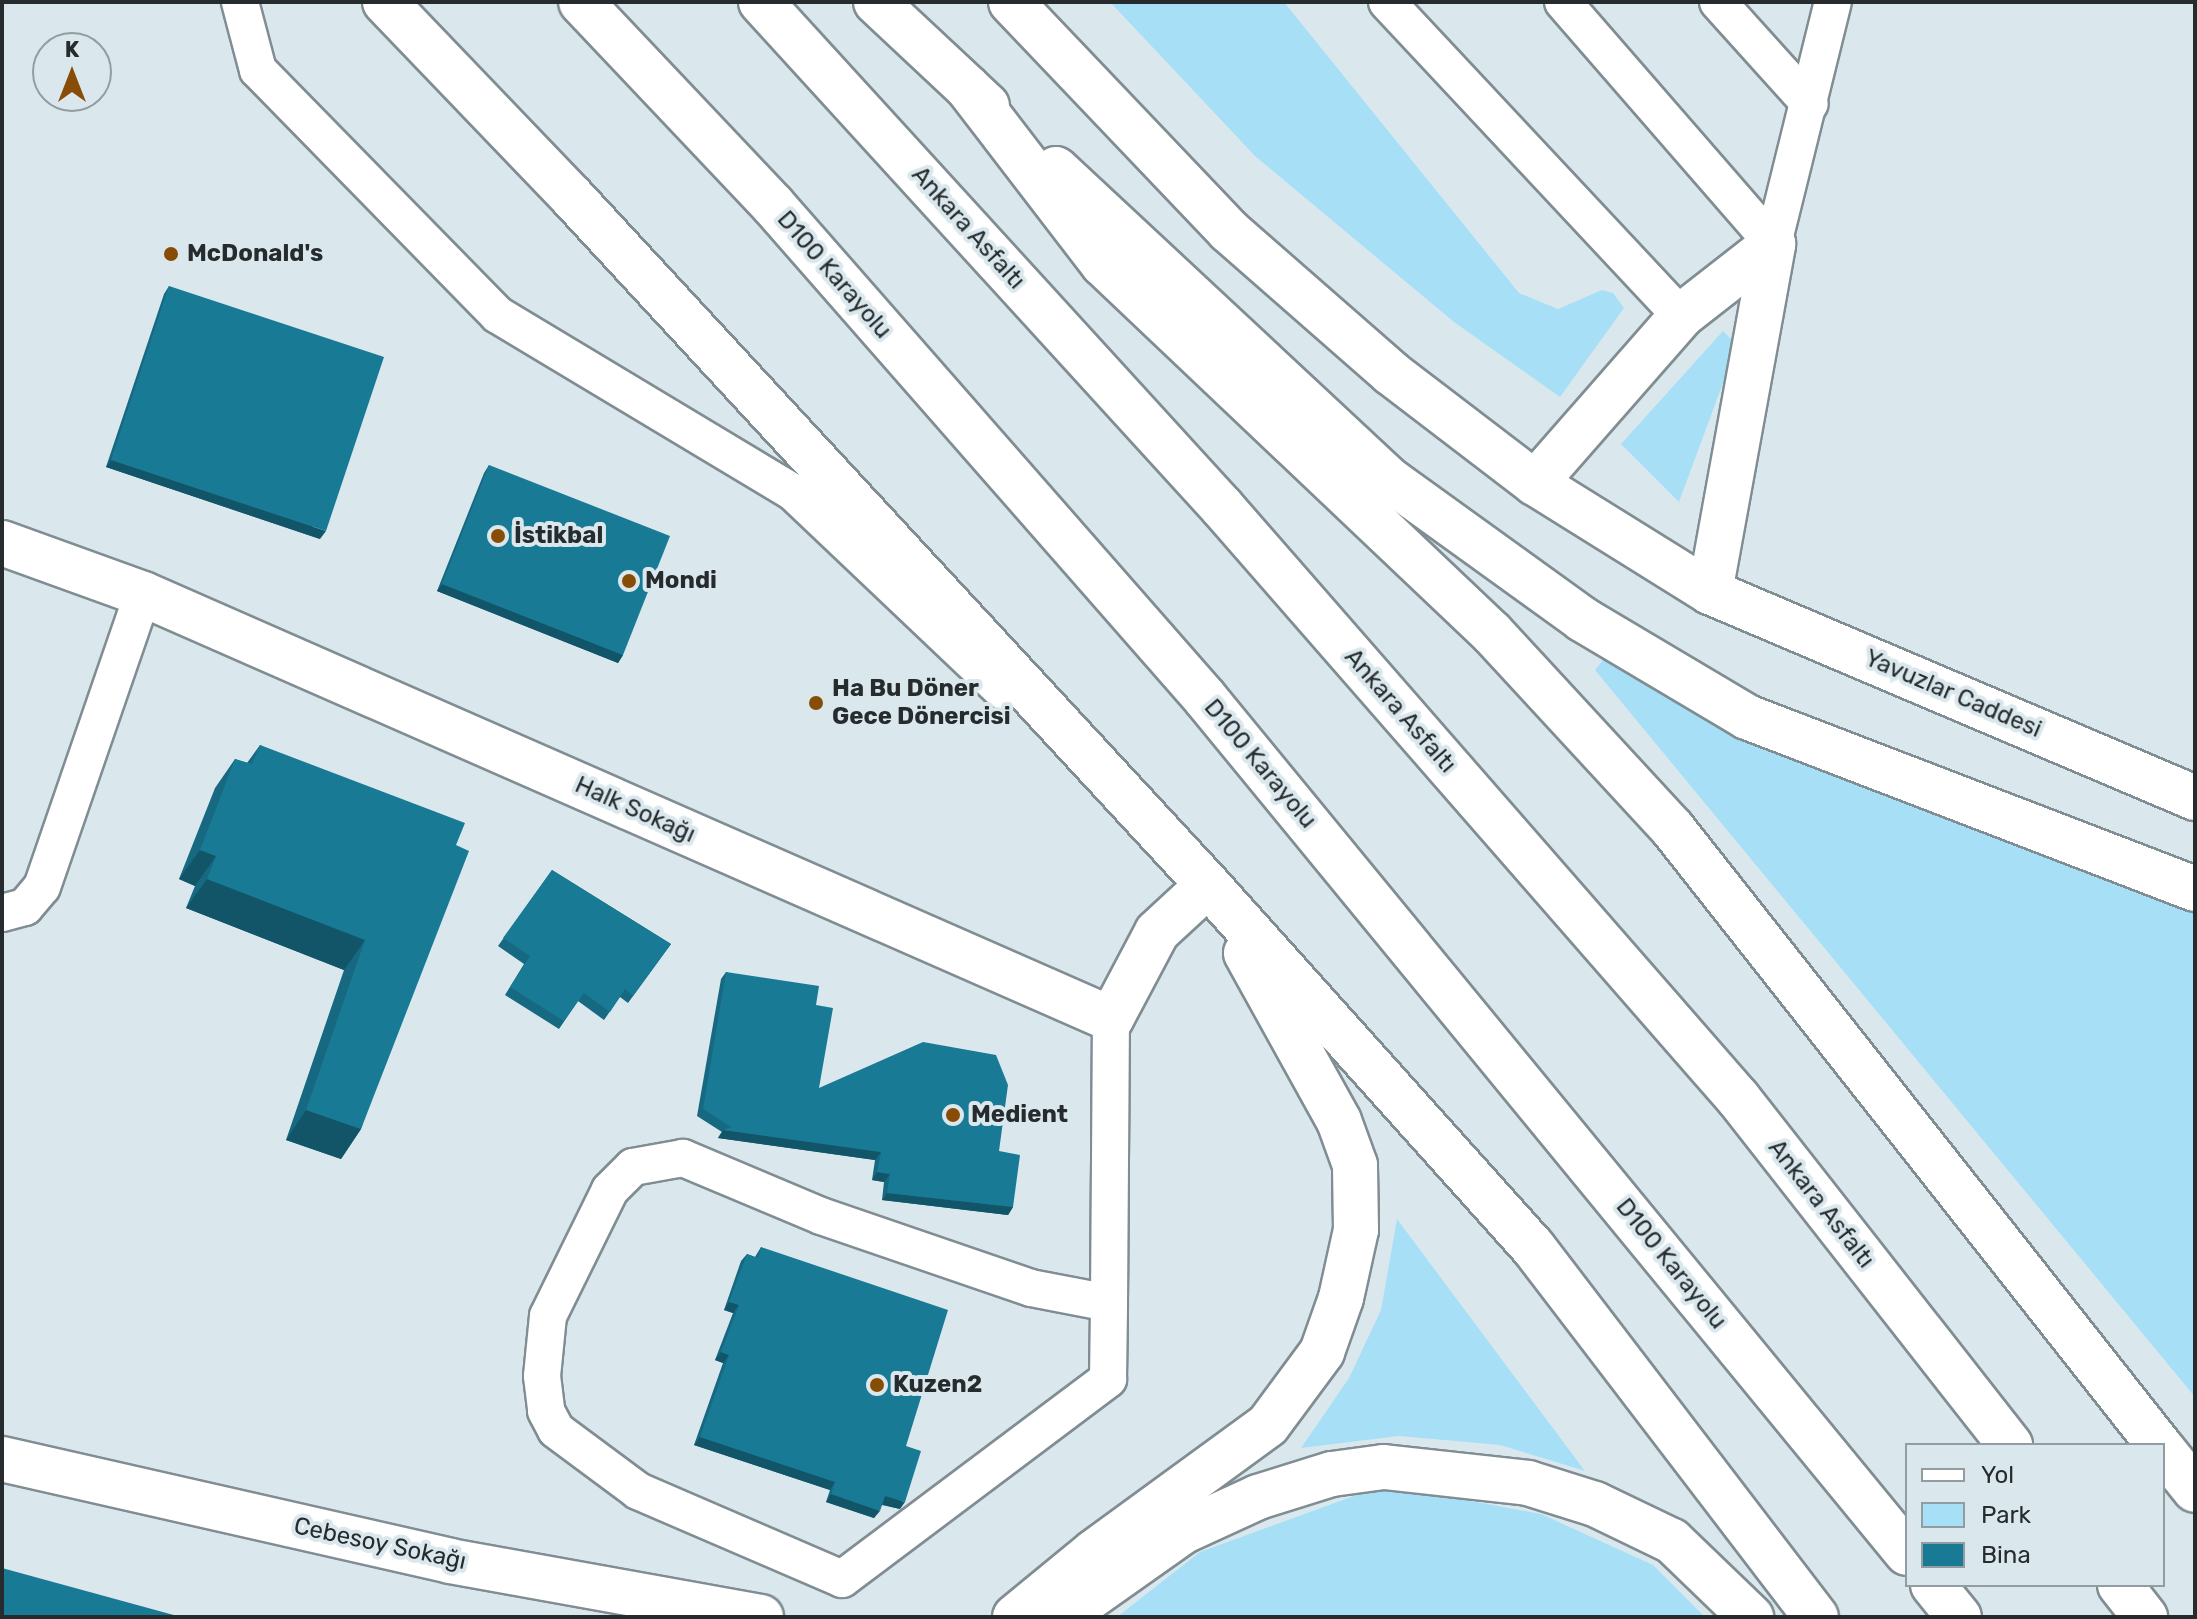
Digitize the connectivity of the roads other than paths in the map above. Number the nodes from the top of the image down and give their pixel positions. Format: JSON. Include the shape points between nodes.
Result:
{"nodes":[{"id":1,"x":240,"y":2,"type":"edge"},
{"id":2,"x":385,"y":2,"type":"edge"},
{"id":3,"x":393,"y":2,"type":"edge"},
{"id":4,"x":581,"y":2,"type":"edge"},
{"id":5,"x":761,"y":2,"type":"edge"},
{"id":6,"x":876,"y":2,"type":"edge"},
{"id":7,"x":1011,"y":2,"type":"edge"},
{"id":8,"x":1387,"y":2,"type":"edge"},
{"id":9,"x":1563,"y":2,"type":"edge"},
{"id":10,"x":1718,"y":2,"type":"edge"},
{"id":11,"x":1833,"y":2,"type":"edge"},
{"id":12,"x":443,"y":63,"type":"junction"},
{"id":13,"x":967,"y":87,"type":"junction"},
{"id":14,"x":1810,"y":104,"type":"junction"},
{"id":15,"x":1773,"y":244,"type":"junction"},
{"id":16,"x":1681,"y":316,"type":"junction"},
{"id":17,"x":1535,"y":483,"type":"junction"},
{"id":18,"x":2,"y":543,"type":"edge"},
{"id":19,"x":1710,"y":592,"type":"junction"},
{"id":20,"x":143,"y":594,"type":"junction"},
{"id":21,"x":2195,"y":798,"type":"edge"},
{"id":22,"x":1208,"y":885,"type":"junction"},
{"id":23,"x":2195,"y":889,"type":"edge"},
{"id":24,"x":2,"y":913,"type":"edge"},
{"id":25,"x":1111,"y":1019,"type":"junction"},
{"id":26,"x":1109,"y":1303,"type":"junction"},
{"id":27,"x":2008,"y":1443,"type":"edge"},
{"id":28,"x":2157,"y":1443,"type":"edge"},
{"id":29,"x":2165,"y":1452,"type":"edge"},
{"id":30,"x":2,"y":1459,"type":"edge"},
{"id":31,"x":2195,"y":1490,"type":"edge"},
{"id":32,"x":1905,"y":1551,"type":"edge"},
{"id":33,"x":1935,"y":1587,"type":"edge"},
{"id":34,"x":2122,"y":1587,"type":"edge"},
{"id":35,"x":761,"y":1617,"type":"edge"},
{"id":36,"x":1015,"y":1617,"type":"edge"},
{"id":37,"x":1062,"y":1617,"type":"edge"},
{"id":38,"x":1751,"y":1617,"type":"edge"},
{"id":39,"x":1816,"y":1617,"type":"edge"},
{"id":40,"x":1959,"y":1617,"type":"edge"},
{"id":41,"x":2145,"y":1617,"type":"edge"}],
"edges":[{"from":1,"to":22,"type":"lane","via":[[258,70],[498,315],[793,492]]},
{"from":2,"to":12,"type":"main road"},
{"from":3,"to":12,"type":"main road"},
{"from":4,"to":32,"type":"main road","name":"D100 Karayolu","via":[[773,205],[1205,698]]},
{"from":5,"to":27,"type":"main road","name":"Ankara Asfaltı","via":[[1222,507],[1728,1086]]},
{"from":6,"to":13,"type":"main road"},
{"from":7,"to":17,"type":"main road","name":"Yavuzlar Caddesi","via":[[1229,231],[1391,373]]},
{"from":8,"to":16,"type":"lane"},
{"from":9,"to":15,"type":"lane"},
{"from":10,"to":14,"type":"lane"},
{"from":11,"to":14,"type":"lane"},
{"from":12,"to":22,"type":"main road"},
{"from":13,"to":23,"type":"main road","via":[[1391,481],[1582,619],[1747,717]]},
{"from":13,"to":28,"type":"main road","via":[[1103,264],[1492,633],[1672,828]]},
{"from":14,"to":15,"type":"lane"},
{"from":15,"to":16,"type":"main road"},
{"from":15,"to":19,"type":"main road"},
{"from":16,"to":17,"type":"main road"},
{"from":17,"to":19,"type":"main road","name":"Yavuzlar Caddesi"},
{"from":18,"to":20,"type":"main road","name":"Halk Sokağı"},
{"from":19,"to":21,"type":"main road","name":"Yavuzlar Caddesi"},
{"from":20,"to":24,"type":"lane","via":[[42,887],[25,907]]},
{"from":20,"to":25,"type":"main road","name":"Halk Sokağı"},
{"from":22,"to":25,"type":"main road","via":[[1157,932]]},
{"from":22,"to":36,"type":"main road","via":[[1339,1121],[1355,1165],[1356,1230],[1341,1298],[1322,1352],[1268,1425]]},
{"from":22,"to":39,"type":"main road","via":[[1533,1247]]},
{"from":25,"to":26,"type":"lane"},
{"from":26,"to":26,"type":"lane","via":[[1108,1379],[842,1579],[638,1491],[556,1430],[546,1411],[542,1376],[548,1316],[610,1190],[633,1167],[683,1158],[821,1216],[1031,1288]]},
{"from":29,"to":31,"type":"main road"},
{"from":30,"to":35,"type":"main road","name":"Cebesoy Sokağı","via":[[450,1561]]},
{"from":33,"to":40,"type":"main road"},
{"from":34,"to":41,"type":"main road"},
{"from":37,"to":38,"type":"main road","via":[[1184,1531],[1258,1497],[1332,1474],[1384,1467],[1528,1483],[1595,1504],[1672,1541]]}]}
